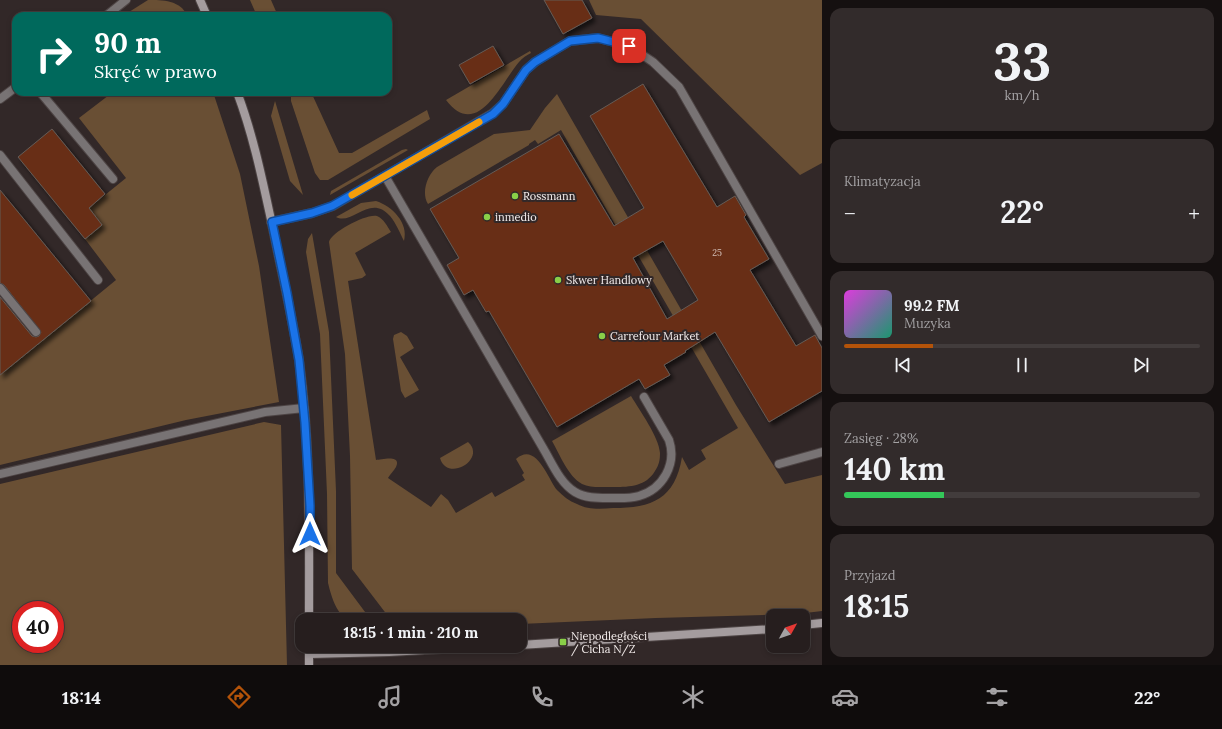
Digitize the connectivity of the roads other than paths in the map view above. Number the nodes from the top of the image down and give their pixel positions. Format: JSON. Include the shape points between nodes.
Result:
{"nodes":[{"id":1,"x":126,"y":0,"type":"edge"},
{"id":2,"x":200,"y":0,"type":"edge"},
{"id":3,"x":111,"y":12,"type":"edge"},
{"id":4,"x":205,"y":12,"type":"edge"},
{"id":5,"x":12,"y":90,"type":"edge"},
{"id":6,"x":43,"y":96,"type":"edge"},
{"id":7,"x":237,"y":96,"type":"edge"},
{"id":8,"x":0,"y":99,"type":"edge"},
{"id":9,"x":0,"y":155,"type":"edge"},
{"id":10,"x":385,"y":176,"type":"junction"},
{"id":11,"x":113,"y":178,"type":"dead end"},
{"id":12,"x":272,"y":222,"type":"junction"},
{"id":13,"x":98,"y":280,"type":"dead end"},
{"id":14,"x":0,"y":288,"type":"edge"},
{"id":15,"x":36,"y":332,"type":"dead end"},
{"id":16,"x":822,"y":336,"type":"edge"},
{"id":17,"x":644,"y":397,"type":"dead end"},
{"id":18,"x":304,"y":408,"type":"junction"},
{"id":19,"x":822,"y":452,"type":"edge"},
{"id":20,"x":779,"y":464,"type":"dead end"},
{"id":21,"x":0,"y":474,"type":"edge"},
{"id":22,"x":309,"y":613,"type":"edge"},
{"id":23,"x":822,"y":623,"type":"edge"},
{"id":24,"x":810,"y":624,"type":"edge"},
{"id":25,"x":766,"y":629,"type":"edge"},
{"id":26,"x":527,"y":644,"type":"edge"},
{"id":27,"x":309,"y":653,"type":"edge"},
{"id":28,"x":309,"y":665,"type":"edge"}],
"edges":[{"from":1,"to":3,"type":"street"},
{"from":2,"to":4,"type":"street"},
{"from":5,"to":8,"type":"street"},
{"from":6,"to":11,"type":"street"},
{"from":7,"to":12,"type":"street","via":[[257,156]]},
{"from":9,"to":13,"type":"street"},
{"from":10,"to":12,"type":"street","via":[[332,206]]},
{"from":10,"to":16,"type":"street","via":[[493,114],[526,70],[570,41],[598,38],[629,46],[653,62],[679,87]]},
{"from":10,"to":17,"type":"street","via":[[567,486],[583,496],[594,498],[629,498],[649,492],[658,486],[669,470],[672,447]]},
{"from":12,"to":18,"type":"street","via":[[299,360]]},
{"from":14,"to":15,"type":"street"},
{"from":18,"to":21,"type":"street","via":[[265,412]]},
{"from":18,"to":22,"type":"street","via":[[310,506]]},
{"from":19,"to":20,"type":"street"},
{"from":23,"to":24,"type":"street"},
{"from":25,"to":26,"type":"street"},
{"from":27,"to":28,"type":"street"}]}
